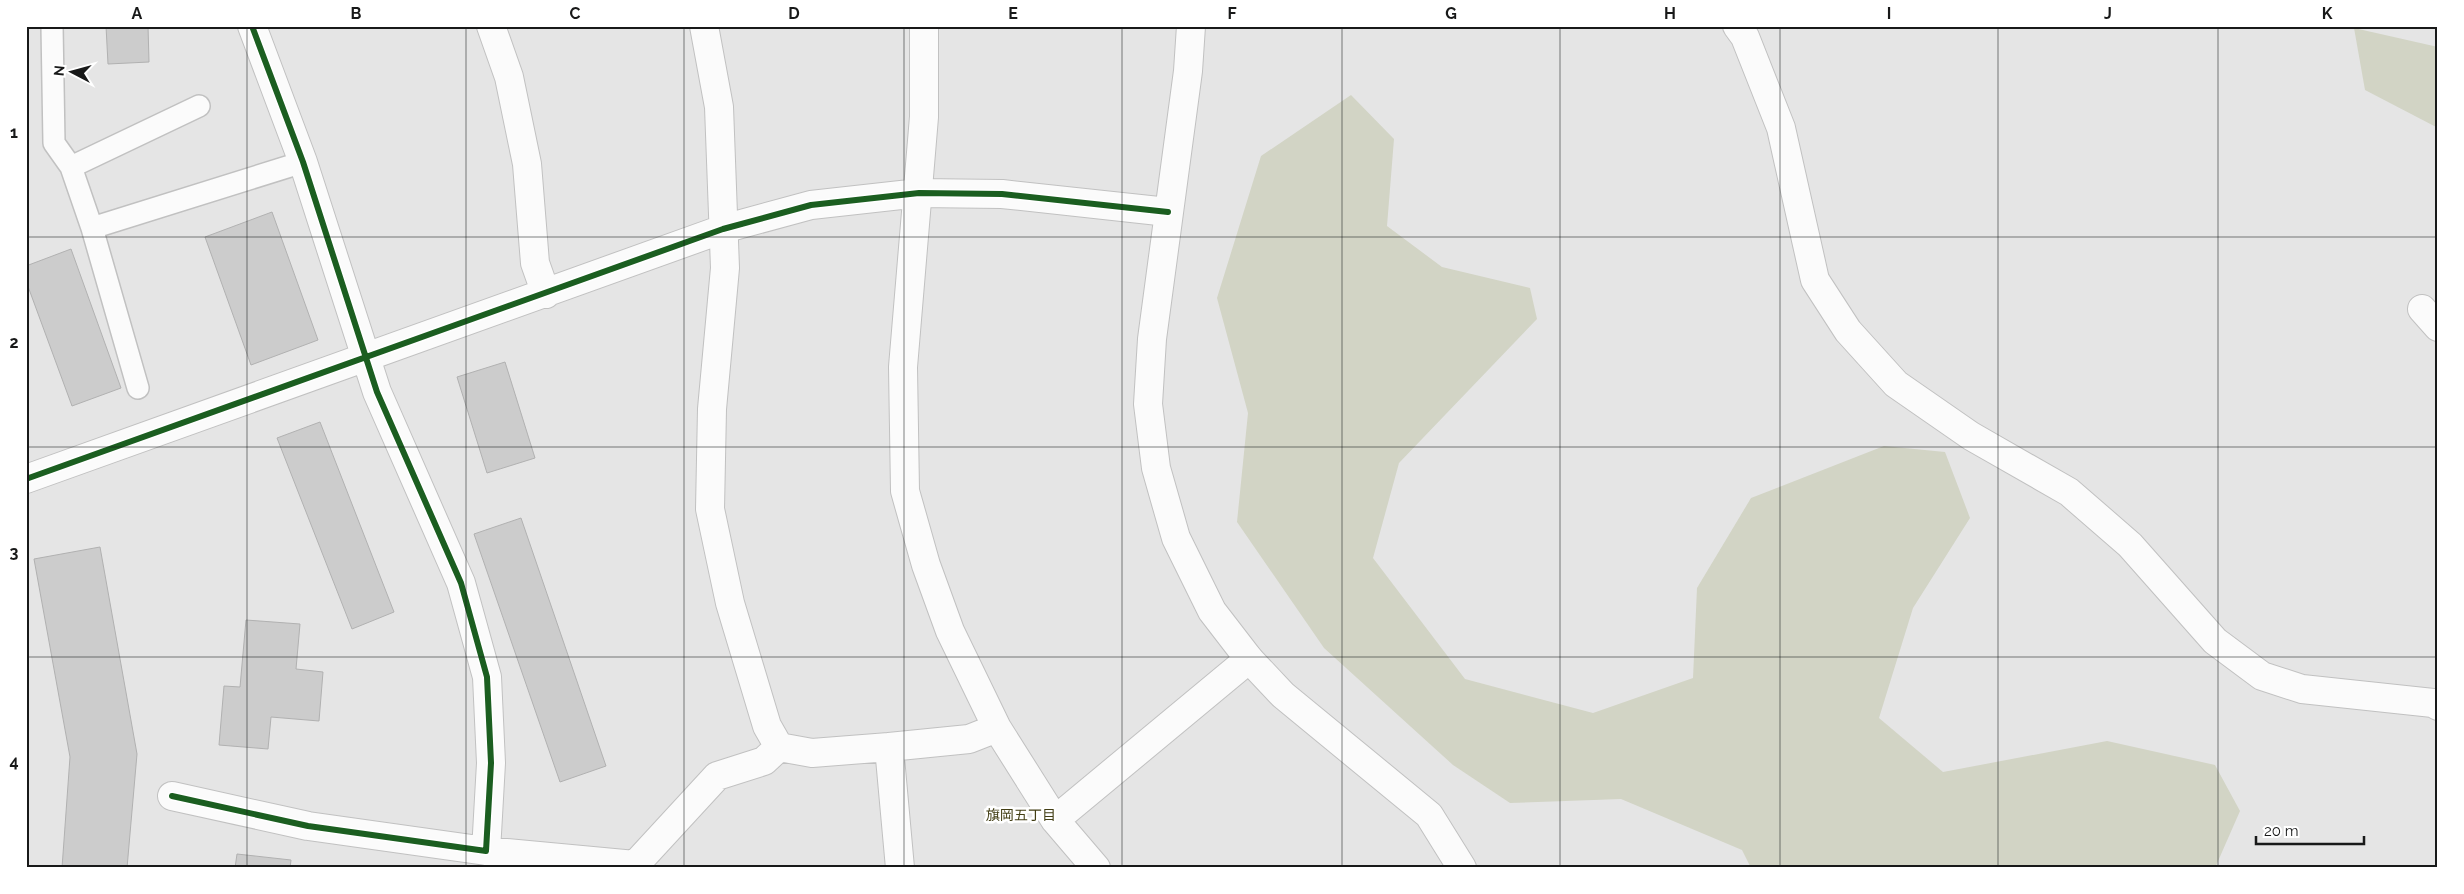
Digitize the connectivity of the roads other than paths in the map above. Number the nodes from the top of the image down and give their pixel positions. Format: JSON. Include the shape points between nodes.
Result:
{"nodes":[{"id":1,"x":52,"y":26,"type":"edge"},
{"id":2,"x":252,"y":26,"type":"edge"},
{"id":3,"x":491,"y":26,"type":"edge"},
{"id":4,"x":704,"y":26,"type":"edge"},
{"id":5,"x":924,"y":26,"type":"edge"},
{"id":6,"x":1191,"y":26,"type":"edge"},
{"id":7,"x":1737,"y":26,"type":"edge"},
{"id":8,"x":200,"y":106,"type":"dead end"},
{"id":9,"x":303,"y":162,"type":"junction"},
{"id":10,"x":71,"y":167,"type":"junction"},
{"id":11,"x":919,"y":193,"type":"junction"},
{"id":12,"x":1168,"y":212,"type":"junction"},
{"id":13,"x":92,"y":228,"type":"junction"},
{"id":14,"x":723,"y":229,"type":"junction"},
{"id":15,"x":546,"y":294,"type":"junction"},
{"id":16,"x":366,"y":357,"type":"junction"},
{"id":17,"x":138,"y":388,"type":"dead end"},
{"id":18,"x":26,"y":479,"type":"edge"},
{"id":19,"x":1249,"y":659,"type":"junction"},
{"id":20,"x":2438,"y":706,"type":"edge"},
{"id":21,"x":997,"y":728,"type":"junction"},
{"id":22,"x":779,"y":747,"type":"junction"},
{"id":23,"x":889,"y":747,"type":"junction"},
{"id":24,"x":172,"y":796,"type":"dead end"},
{"id":25,"x":1055,"y":820,"type":"junction"},
{"id":26,"x":486,"y":852,"type":"junction"},
{"id":27,"x":900,"y":868,"type":"edge"},
{"id":28,"x":1096,"y":868,"type":"edge"},
{"id":29,"x":1462,"y":868,"type":"edge"}],
"edges":[{"from":1,"to":10,"type":"lane","via":[[54,143]]},
{"from":2,"to":9,"type":"street"},
{"from":3,"to":15,"type":"street","via":[[509,77],[527,164],[535,263]]},
{"from":4,"to":14,"type":"street","via":[[719,107]]},
{"from":5,"to":11,"type":"street","via":[[924,117]]},
{"from":6,"to":12,"type":"street","via":[[1188,71]]},
{"from":7,"to":20,"type":"street","via":[[1745,37],[1780,128],[1815,280],[1848,331],[1896,384],[1971,436],[2069,492],[2130,545],[2215,641],[2262,676],[2302,689]]},
{"from":8,"to":10,"type":"lane"},
{"from":9,"to":13,"type":"lane"},
{"from":9,"to":16,"type":"street"},
{"from":10,"to":13,"type":"lane"},
{"from":11,"to":12,"type":"street","via":[[1002,194]]},
{"from":11,"to":14,"type":"street","via":[[811,205]]},
{"from":11,"to":21,"type":"street","via":[[904,367],[905,491],[926,565],[950,631]]},
{"from":12,"to":19,"type":"street","via":[[1152,339],[1148,404],[1156,468],[1176,538],[1212,611]]},
{"from":13,"to":17,"type":"lane"},
{"from":14,"to":15,"type":"street"},
{"from":14,"to":22,"type":"street","via":[[725,268],[712,409],[710,509],[730,603],[767,726]]},
{"from":15,"to":16,"type":"street"},
{"from":16,"to":18,"type":"street"},
{"from":16,"to":26,"type":"street","via":[[377,392],[461,584],[487,677],[491,763]]},
{"from":19,"to":25,"type":"street"},
{"from":19,"to":29,"type":"street","via":[[1282,695],[1429,815]]},
{"from":21,"to":23,"type":"street","via":[[969,739]]},
{"from":21,"to":25,"type":"street"},
{"from":22,"to":23,"type":"street","via":[[812,752]]},
{"from":22,"to":26,"type":"street","via":[[764,761],[717,776],[635,865]]},
{"from":23,"to":27,"type":"street"},
{"from":24,"to":26,"type":"street","via":[[308,826]]},
{"from":25,"to":28,"type":"street"}]}
